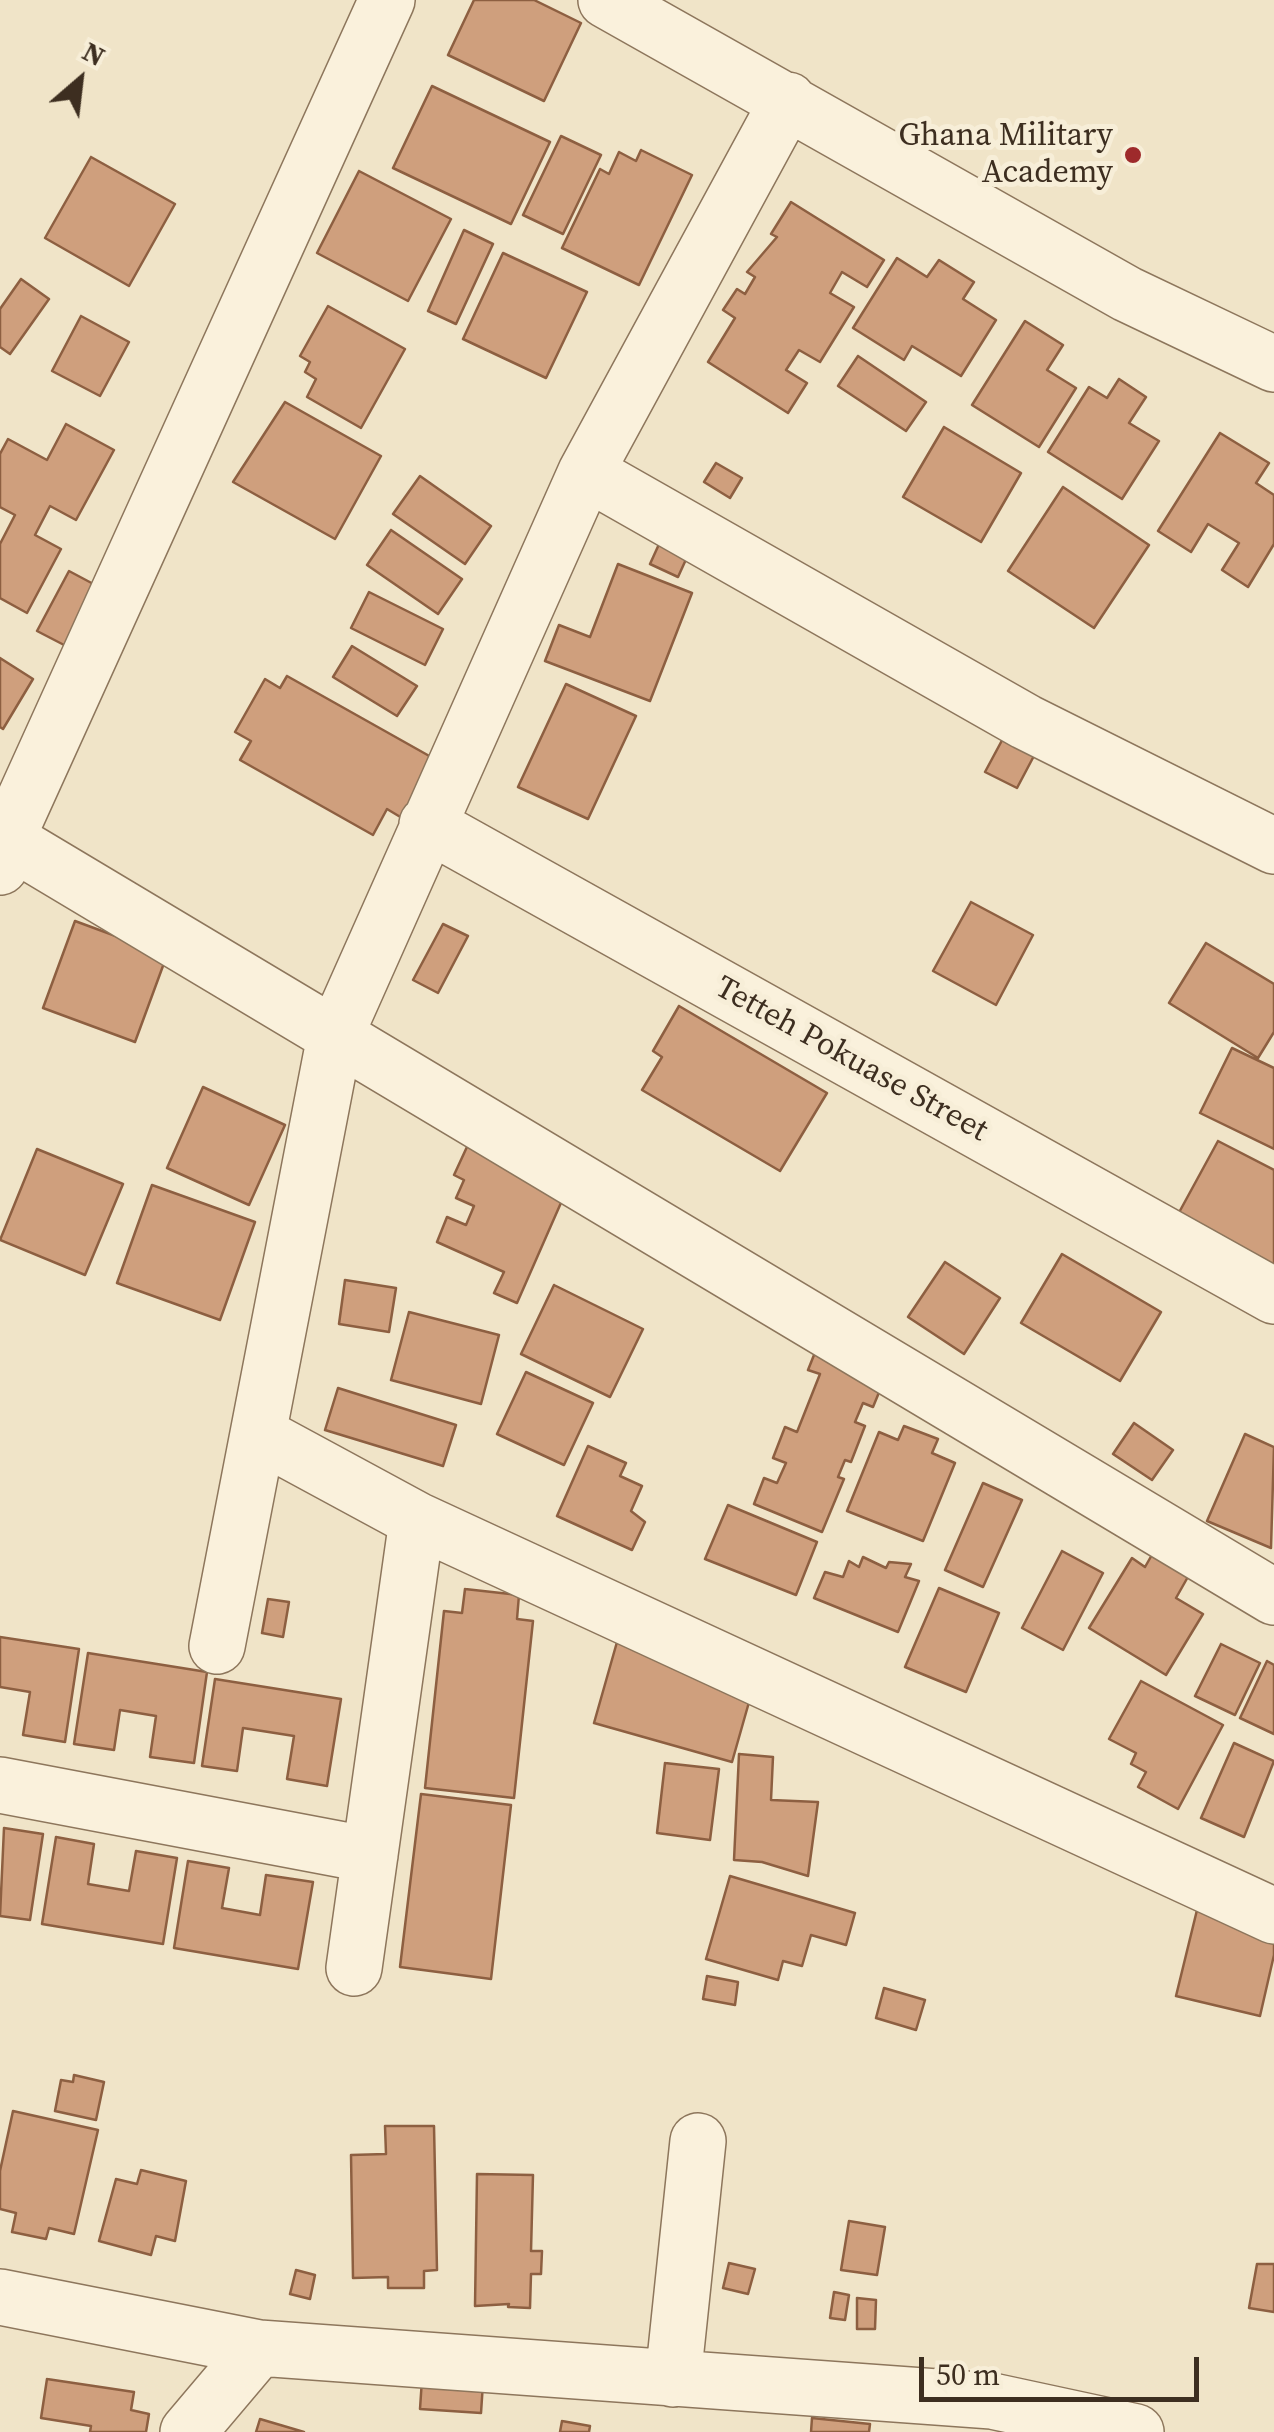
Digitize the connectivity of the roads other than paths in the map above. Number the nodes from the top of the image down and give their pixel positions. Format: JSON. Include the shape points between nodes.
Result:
{"nodes":[{"id":1,"x":387,"y":0,"type":"edge"},
{"id":2,"x":606,"y":0,"type":"edge"},
{"id":3,"x":788,"y":100,"type":"junction"},
{"id":4,"x":1274,"y":364,"type":"edge"},
{"id":5,"x":586,"y":472,"type":"junction"},
{"id":6,"x":427,"y":824,"type":"junction"},
{"id":7,"x":2,"y":846,"type":"edge"},
{"id":8,"x":1274,"y":846,"type":"edge"},
{"id":9,"x":335,"y":1036,"type":"junction"},
{"id":10,"x":1274,"y":1296,"type":"edge"},
{"id":11,"x":260,"y":1435,"type":"junction"},
{"id":12,"x":416,"y":1520,"type":"junction"},
{"id":13,"x":1274,"y":1596,"type":"edge"},
{"id":14,"x":217,"y":1646,"type":"dead end"},
{"id":15,"x":0,"y":1786,"type":"edge"},
{"id":16,"x":370,"y":1854,"type":"junction"},
{"id":17,"x":1274,"y":1916,"type":"edge"},
{"id":18,"x":354,"y":1968,"type":"dead end"},
{"id":19,"x":698,"y":2141,"type":"dead end"},
{"id":20,"x":0,"y":2297,"type":"edge"},
{"id":21,"x":259,"y":2348,"type":"junction"},
{"id":22,"x":673,"y":2379,"type":"junction"},
{"id":23,"x":188,"y":2432,"type":"edge"},
{"id":24,"x":1136,"y":2432,"type":"edge"}],
"edges":[{"from":1,"to":7,"type":"street"},
{"from":2,"to":3,"type":"street"},
{"from":3,"to":4,"type":"street","via":[[1110,285]]},
{"from":3,"to":5,"type":"street"},
{"from":5,"to":6,"type":"street"},
{"from":5,"to":8,"type":"street","via":[[1026,722]]},
{"from":6,"to":9,"type":"street"},
{"from":6,"to":10,"type":"street","name":"Tetteh Pokuase Street"},
{"from":7,"to":9,"type":"street"},
{"from":9,"to":11,"type":"street"},
{"from":9,"to":13,"type":"street"},
{"from":11,"to":12,"type":"street"},
{"from":11,"to":14,"type":"street"},
{"from":12,"to":16,"type":"street"},
{"from":12,"to":17,"type":"street"},
{"from":15,"to":16,"type":"street"},
{"from":16,"to":18,"type":"street"},
{"from":19,"to":22,"type":"street"},
{"from":20,"to":21,"type":"street"},
{"from":21,"to":22,"type":"street"},
{"from":21,"to":23,"type":"street"},
{"from":22,"to":24,"type":"street","via":[[992,2401]]}]}
